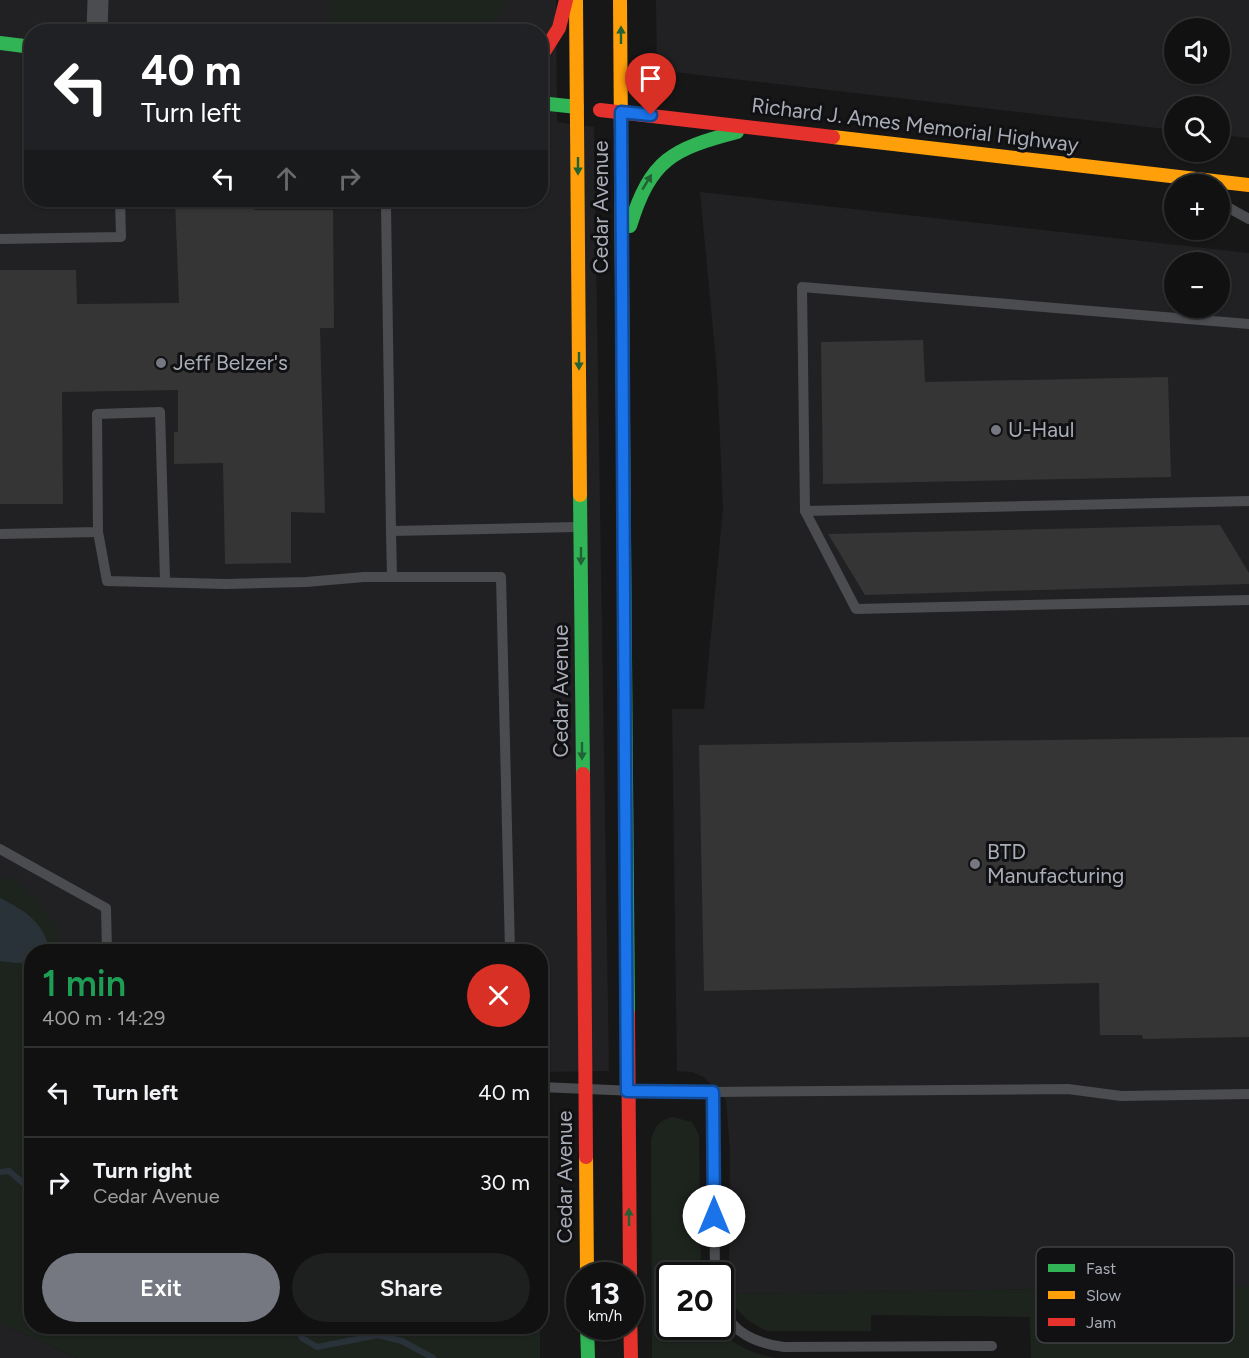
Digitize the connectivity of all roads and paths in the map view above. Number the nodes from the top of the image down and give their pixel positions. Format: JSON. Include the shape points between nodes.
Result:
{"nodes":[{"id":1,"x":98,"y":0,"type":"edge"},
{"id":2,"x":566,"y":0,"type":"edge"},
{"id":3,"x":576,"y":0,"type":"edge"},
{"id":4,"x":620,"y":0,"type":"edge"},
{"id":5,"x":98,"y":24,"type":"edge"},
{"id":6,"x":0,"y":43,"type":"edge"},
{"id":7,"x":548,"y":45,"type":"edge"},
{"id":8,"x":24,"y":46,"type":"edge"},
{"id":9,"x":548,"y":104,"type":"edge"},
{"id":10,"x":577,"y":107,"type":"junction"},
{"id":11,"x":621,"y":112,"type":"junction"},
{"id":12,"x":758,"y":128,"type":"junction"},
{"id":13,"x":1156,"y":175,"type":"junction"},
{"id":14,"x":1164,"y":178,"type":"edge"},
{"id":15,"x":1249,"y":185,"type":"edge"},
{"id":16,"x":120,"y":207,"type":"edge"},
{"id":17,"x":386,"y":207,"type":"edge"},
{"id":18,"x":1230,"y":208,"type":"edge"},
{"id":19,"x":1249,"y":219,"type":"edge"},
{"id":20,"x":0,"y":239,"type":"edge"},
{"id":21,"x":622,"y":257,"type":"junction"},
{"id":22,"x":1249,"y":324,"type":"edge"},
{"id":23,"x":1249,"y":501,"type":"edge"},
{"id":24,"x":805,"y":511,"type":"junction"},
{"id":25,"x":580,"y":526,"type":"junction"},
{"id":26,"x":391,"y":531,"type":"junction"},
{"id":27,"x":98,"y":532,"type":"junction"},
{"id":28,"x":0,"y":534,"type":"edge"},
{"id":29,"x":392,"y":577,"type":"junction"},
{"id":30,"x":165,"y":580,"type":"junction"},
{"id":31,"x":1249,"y":600,"type":"edge"},
{"id":32,"x":0,"y":849,"type":"edge"},
{"id":33,"x":107,"y":944,"type":"edge"},
{"id":34,"x":510,"y":944,"type":"edge"},
{"id":35,"x":548,"y":1087,"type":"edge"},
{"id":36,"x":585,"y":1087,"type":"junction"},
{"id":37,"x":627,"y":1091,"type":"junction"},
{"id":38,"x":713,"y":1092,"type":"junction"},
{"id":39,"x":1249,"y":1094,"type":"edge"},
{"id":40,"x":587,"y":1262,"type":"edge"},
{"id":41,"x":630,"y":1262,"type":"edge"},
{"id":42,"x":715,"y":1262,"type":"edge"},
{"id":43,"x":734,"y":1328,"type":"edge"},
{"id":44,"x":587,"y":1340,"type":"edge"},
{"id":45,"x":631,"y":1340,"type":"edge"},
{"id":46,"x":992,"y":1347,"type":"dead end"},
{"id":47,"x":588,"y":1358,"type":"edge"},
{"id":48,"x":631,"y":1358,"type":"edge"}],
"edges":[{"from":1,"to":5,"type":"street"},
{"from":2,"to":7,"type":"main road","via":[[559,28]]},
{"from":3,"to":10,"type":"main road","name":"Cedar Avenue"},
{"from":11,"to":4,"type":"main road","name":"Cedar Avenue","one_way":true},
{"from":6,"to":8,"type":"main road"},
{"from":9,"to":10,"type":"main road","name":"Richard J. Ames Memorial Highway"},
{"from":10,"to":11,"type":"main road","name":"Richard J. Ames Memorial Highway"},
{"from":10,"to":25,"type":"main road","name":"Cedar Avenue","one_way":true},
{"from":11,"to":12,"type":"main road","name":"Richard J. Ames Memorial Highway"},
{"from":11,"to":21,"type":"main road","name":"Cedar Avenue"},
{"from":12,"to":13,"type":"main road","name":"Richard J. Ames Memorial Highway"},
{"from":21,"to":12,"type":"main road","one_way":true,"via":[[638,197],[664,159],[683,147]]},
{"from":13,"to":14,"type":"lane"},
{"from":13,"to":15,"type":"main road","name":"Richard J. Ames Memorial Highway"},
{"from":16,"to":20,"type":"lane","via":[[121,237]]},
{"from":17,"to":26,"type":"lane"},
{"from":18,"to":19,"type":"lane"},
{"from":21,"to":37,"type":"main road","name":"Cedar Avenue"},
{"from":22,"to":24,"type":"lane","via":[[802,287]]},
{"from":23,"to":24,"type":"lane"},
{"from":24,"to":31,"type":"lane","via":[[855,609]]},
{"from":25,"to":26,"type":"lane"},
{"from":25,"to":36,"type":"main road","name":"Cedar Avenue","one_way":true},
{"from":26,"to":29,"type":"lane"},
{"from":27,"to":28,"type":"lane"},
{"from":27,"to":30,"type":"lane","via":[[107,581]]},
{"from":27,"to":30,"type":"lane","via":[[97,414],[160,412]]},
{"from":29,"to":30,"type":"lane","via":[[226,584]]},
{"from":29,"to":34,"type":"lane","via":[[501,577]]},
{"from":32,"to":33,"type":"lane","via":[[106,908]]},
{"from":35,"to":36,"type":"lane"},
{"from":36,"to":37,"type":"lane"},
{"from":36,"to":40,"type":"main road","name":"Cedar Avenue"},
{"from":37,"to":38,"type":"lane"},
{"from":41,"to":37,"type":"main road","name":"Cedar Avenue","one_way":true},
{"from":38,"to":39,"type":"lane","via":[[1068,1089],[1121,1096]]},
{"from":38,"to":42,"type":"lane"},
{"from":43,"to":46,"type":"lane","via":[[764,1344],[784,1347]]},
{"from":44,"to":47,"type":"main road"},
{"from":45,"to":48,"type":"main road"}]}
